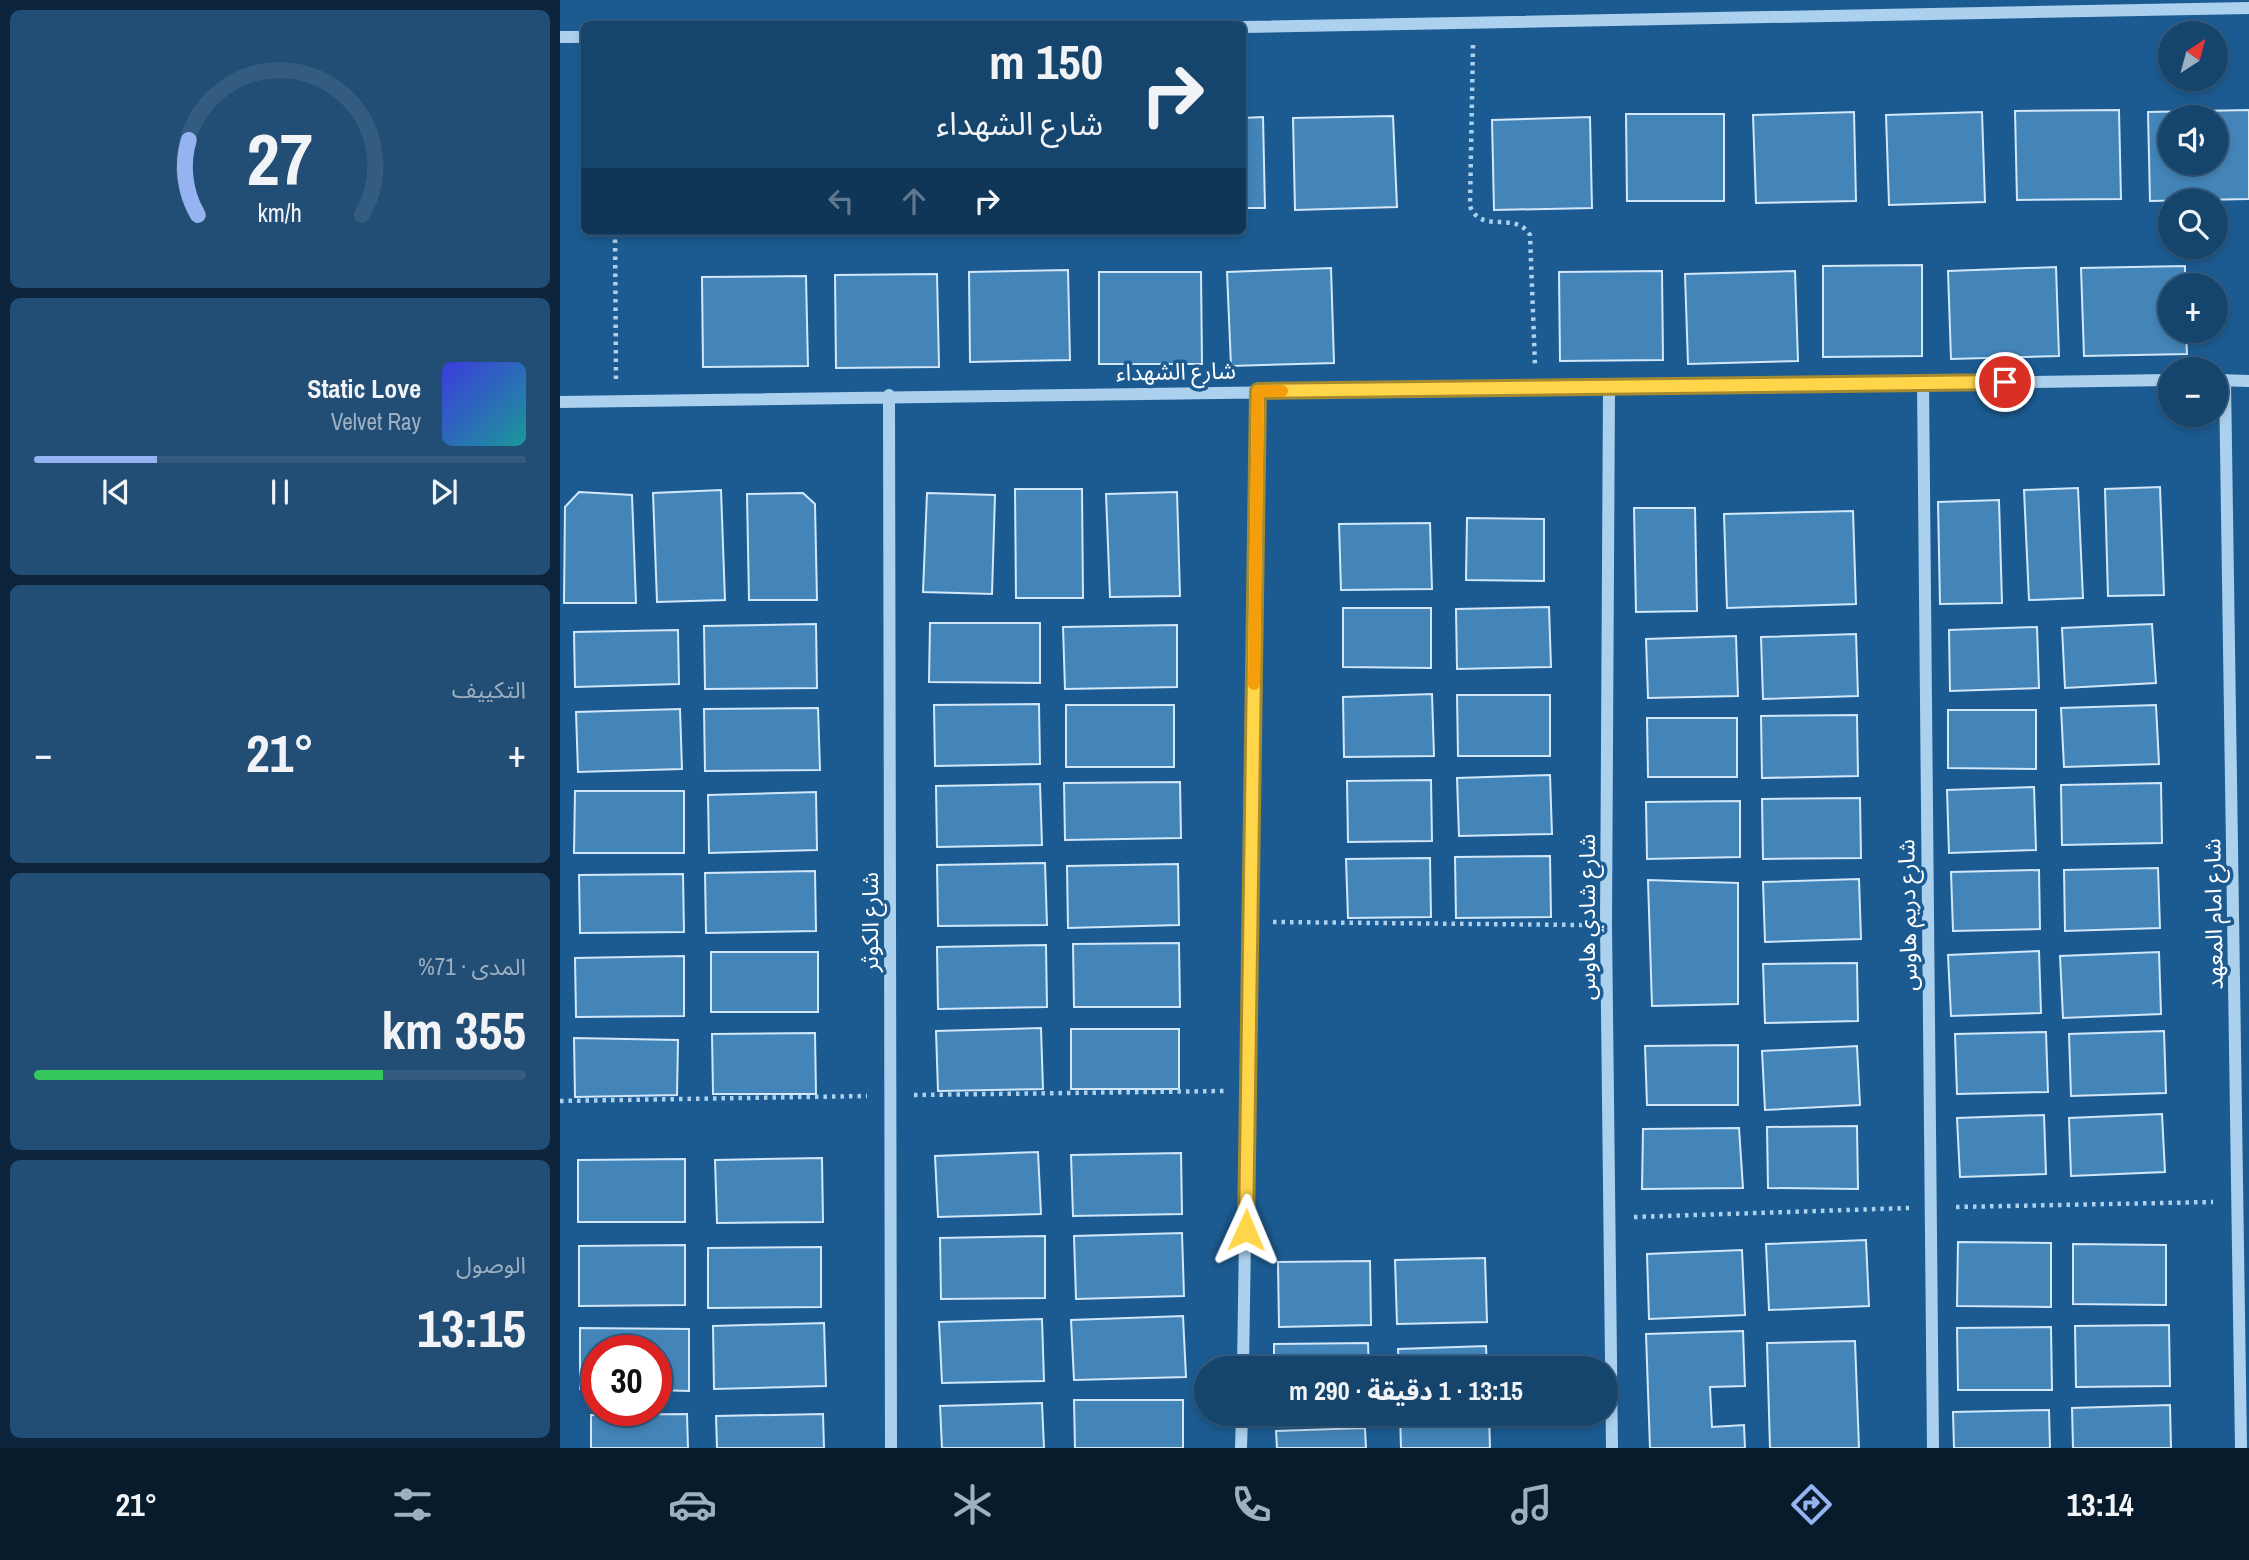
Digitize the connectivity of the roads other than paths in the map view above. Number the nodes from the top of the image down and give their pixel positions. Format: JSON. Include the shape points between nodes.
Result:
{"nodes":[{"id":1,"x":2249,"y":8,"type":"edge"},
{"id":2,"x":1246,"y":26,"type":"edge"},
{"id":3,"x":560,"y":37,"type":"edge"},
{"id":4,"x":581,"y":37,"type":"edge"},
{"id":5,"x":2158,"y":380,"type":"edge"},
{"id":6,"x":2228,"y":380,"type":"edge"},
{"id":7,"x":2249,"y":381,"type":"edge"},
{"id":8,"x":1923,"y":382,"type":"junction"},
{"id":9,"x":1609,"y":386,"type":"junction"},
{"id":10,"x":1258,"y":391,"type":"junction"},
{"id":11,"x":889,"y":396,"type":"junction"},
{"id":12,"x":560,"y":402,"type":"edge"},
{"id":13,"x":2221,"y":427,"type":"edge"},
{"id":14,"x":1243,"y":1356,"type":"edge"},
{"id":15,"x":1242,"y":1426,"type":"edge"},
{"id":16,"x":891,"y":1448,"type":"edge"},
{"id":17,"x":1241,"y":1448,"type":"edge"},
{"id":18,"x":1612,"y":1448,"type":"edge"},
{"id":19,"x":1933,"y":1448,"type":"edge"},
{"id":20,"x":2241,"y":1448,"type":"edge"}],
"edges":[{"from":1,"to":2,"type":"street"},
{"from":3,"to":4,"type":"street"},
{"from":5,"to":8,"type":"street","name":"شارع الشهداء"},
{"from":6,"to":7,"type":"street"},
{"from":8,"to":9,"type":"street","name":"شارع الشهداء"},
{"from":8,"to":19,"type":"street","name":"شارع دريم هاوس"},
{"from":9,"to":10,"type":"street","name":"شارع الشهداء"},
{"from":9,"to":18,"type":"street","name":"شارع شادي هاوس","via":[[1606,925]]},
{"from":10,"to":11,"type":"street","name":"شارع الشهداء"},
{"from":10,"to":14,"type":"street"},
{"from":11,"to":12,"type":"street","name":"شارع الشهداء"},
{"from":11,"to":16,"type":"street","name":"شارع الكوثر"},
{"from":13,"to":20,"type":"street","name":"شارع امام المعهد"},
{"from":15,"to":17,"type":"street"}]}
